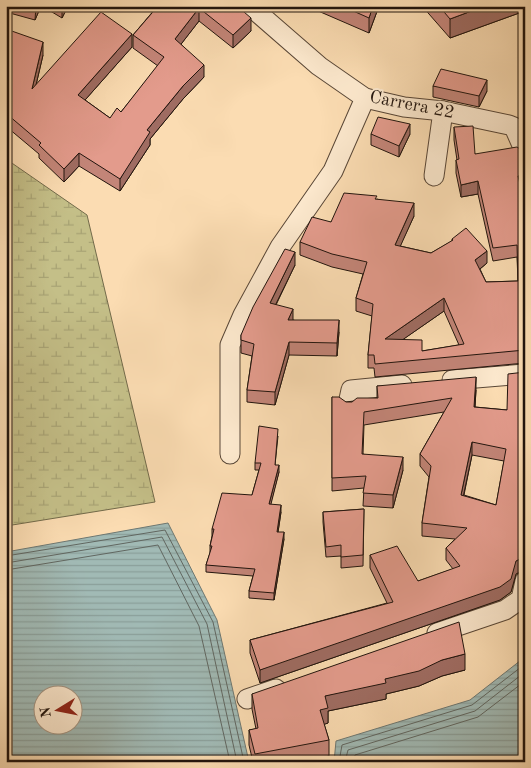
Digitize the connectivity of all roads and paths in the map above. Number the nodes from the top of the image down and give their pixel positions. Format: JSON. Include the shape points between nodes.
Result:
{"nodes":[{"id":1,"x":250,"y":6,"type":"edge"},
{"id":2,"x":365,"y":98,"type":"junction"},
{"id":3,"x":443,"y":111,"type":"junction"},
{"id":4,"x":525,"y":152,"type":"edge"},
{"id":5,"x":434,"y":176,"type":"dead end"},
{"id":6,"x":525,"y":374,"type":"edge"},
{"id":7,"x":438,"y":382,"type":"edge"},
{"id":8,"x":418,"y":384,"type":"edge"},
{"id":9,"x":348,"y":404,"type":"edge"},
{"id":10,"x":230,"y":454,"type":"dead end"},
{"id":11,"x":525,"y":582,"type":"edge"},
{"id":12,"x":424,"y":638,"type":"edge"},
{"id":13,"x":294,"y":683,"type":"edge"},
{"id":14,"x":247,"y":699,"type":"dead end"}],
"edges":[{"from":1,"to":2,"type":"street","name":"Carrera 22","via":[[319,66]]},
{"from":2,"to":3,"type":"street","name":"Carrera 22"},
{"from":2,"to":10,"type":"street","via":[[333,171],[280,247],[243,314],[230,345]]},
{"from":3,"to":4,"type":"street","name":"Carrera 22","via":[[514,126]]},
{"from":3,"to":5,"type":"street"},
{"from":6,"to":7,"type":"street"},
{"from":8,"to":9,"type":"street","via":[[351,390]]},
{"from":11,"to":12,"type":"street","via":[[520,599],[505,610]]},
{"from":13,"to":14,"type":"street"}]}
